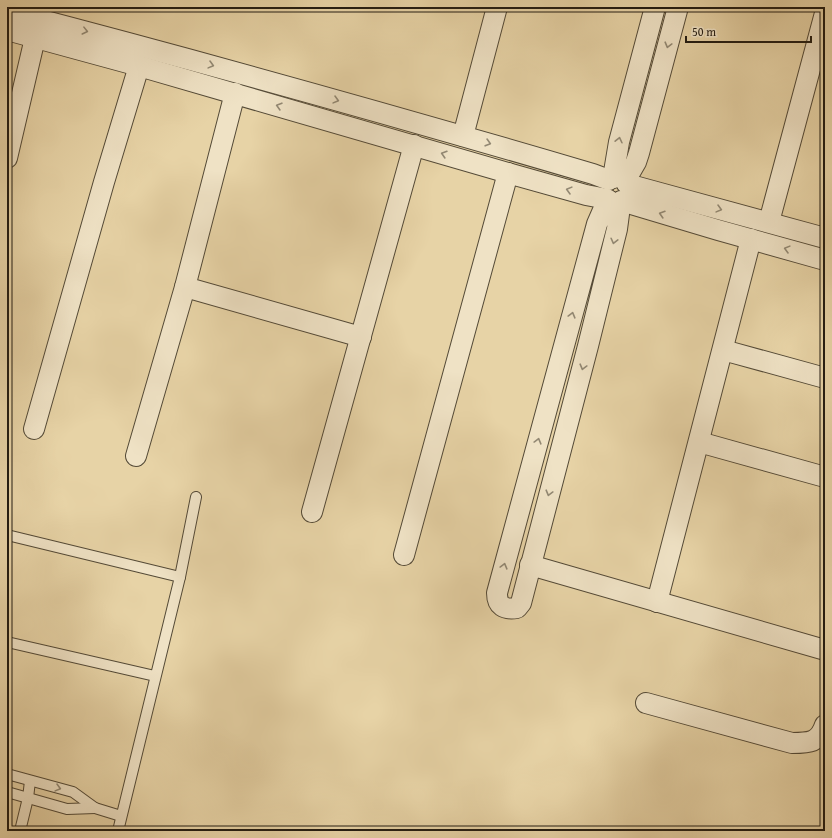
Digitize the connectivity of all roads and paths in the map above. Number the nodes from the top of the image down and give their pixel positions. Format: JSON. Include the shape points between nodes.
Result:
{"nodes":[{"id":1,"x":497,"y":7,"type":"edge"},
{"id":2,"x":655,"y":7,"type":"edge"},
{"id":3,"x":678,"y":7,"type":"edge"},
{"id":4,"x":7,"y":11,"type":"edge"},
{"id":5,"x":825,"y":13,"type":"edge"},
{"id":6,"x":56,"y":15,"type":"edge"},
{"id":7,"x":7,"y":30,"type":"edge"},
{"id":8,"x":35,"y":38,"type":"junction"},
{"id":9,"x":139,"y":66,"type":"junction"},
{"id":10,"x":235,"y":93,"type":"junction"},
{"id":11,"x":463,"y":136,"type":"junction"},
{"id":12,"x":414,"y":145,"type":"junction"},
{"id":13,"x":7,"y":156,"type":"edge"},
{"id":14,"x":508,"y":173,"type":"junction"},
{"id":15,"x":616,"y":191,"type":"junction"},
{"id":16,"x":769,"y":222,"type":"junction"},
{"id":17,"x":825,"y":238,"type":"edge"},
{"id":18,"x":752,"y":240,"type":"junction"},
{"id":19,"x":825,"y":260,"type":"edge"},
{"id":20,"x":185,"y":287,"type":"junction"},
{"id":21,"x":361,"y":337,"type":"junction"},
{"id":22,"x":723,"y":350,"type":"junction"},
{"id":23,"x":825,"y":378,"type":"edge"},
{"id":24,"x":34,"y":429,"type":"dead end"},
{"id":25,"x":699,"y":442,"type":"junction"},
{"id":26,"x":136,"y":456,"type":"dead end"},
{"id":27,"x":825,"y":477,"type":"edge"},
{"id":28,"x":196,"y":497,"type":"dead end"},
{"id":29,"x":312,"y":512,"type":"dead end"},
{"id":30,"x":7,"y":534,"type":"edge"},
{"id":31,"x":404,"y":555,"type":"dead end"},
{"id":32,"x":530,"y":565,"type":"junction"},
{"id":33,"x":180,"y":577,"type":"junction"},
{"id":34,"x":657,"y":602,"type":"junction"},
{"id":35,"x":7,"y":642,"type":"edge"},
{"id":36,"x":825,"y":650,"type":"edge"},
{"id":37,"x":156,"y":676,"type":"junction"},
{"id":38,"x":646,"y":703,"type":"dead end"},
{"id":39,"x":825,"y":725,"type":"edge"},
{"id":40,"x":7,"y":774,"type":"edge"},
{"id":41,"x":30,"y":781,"type":"junction"},
{"id":42,"x":7,"y":792,"type":"edge"},
{"id":43,"x":28,"y":798,"type":"junction"},
{"id":44,"x":95,"y":808,"type":"junction"},
{"id":45,"x":121,"y":816,"type":"junction"},
{"id":46,"x":20,"y":831,"type":"edge"},
{"id":47,"x":118,"y":831,"type":"edge"}],
"edges":[{"from":1,"to":11,"type":"street"},
{"from":15,"to":2,"type":"street","one_way":true,"via":[[619,142]]},
{"from":3,"to":15,"type":"street","one_way":true,"via":[[636,162]]},
{"from":4,"to":6,"type":"street"},
{"from":5,"to":16,"type":"street"},
{"from":6,"to":11,"type":"street","one_way":true,"via":[[149,48]]},
{"from":7,"to":8,"type":"street"},
{"from":8,"to":9,"type":"street"},
{"from":8,"to":13,"type":"street"},
{"from":9,"to":10,"type":"street"},
{"from":9,"to":24,"type":"street"},
{"from":12,"to":10,"type":"street","one_way":true},
{"from":10,"to":20,"type":"street"},
{"from":11,"to":15,"type":"street","one_way":true,"via":[[594,174]]},
{"from":14,"to":12,"type":"street","one_way":true},
{"from":12,"to":21,"type":"street"},
{"from":15,"to":14,"type":"street","one_way":true,"via":[[586,195]]},
{"from":14,"to":31,"type":"street"},
{"from":15,"to":16,"type":"street","one_way":true},
{"from":18,"to":15,"type":"street","one_way":true},
{"from":15,"to":32,"type":"street","one_way":true,"via":[[619,214],[617,229]]},
{"from":32,"to":15,"type":"street","one_way":true,"via":[[520,603],[516,608],[505,608],[499,604],[497,593],[596,224]]},
{"from":16,"to":17,"type":"street"},
{"from":19,"to":18,"type":"street","one_way":true},
{"from":18,"to":22,"type":"street"},
{"from":20,"to":21,"type":"street"},
{"from":20,"to":26,"type":"street"},
{"from":21,"to":29,"type":"street"},
{"from":22,"to":23,"type":"street"},
{"from":22,"to":25,"type":"street"},
{"from":25,"to":27,"type":"street"},
{"from":25,"to":34,"type":"street"},
{"from":28,"to":33,"type":"lane"},
{"from":30,"to":33,"type":"lane"},
{"from":32,"to":34,"type":"street"},
{"from":33,"to":37,"type":"lane"},
{"from":34,"to":36,"type":"street"},
{"from":35,"to":37,"type":"lane"},
{"from":37,"to":45,"type":"lane"},
{"from":38,"to":39,"type":"street","via":[[792,743],[815,740],[823,732]]},
{"from":40,"to":41,"type":"lane"},
{"from":41,"to":43,"type":"lane"},
{"from":41,"to":44,"type":"lane","one_way":true,"via":[[73,792]]},
{"from":42,"to":43,"type":"lane"},
{"from":43,"to":44,"type":"lane","via":[[67,809]]},
{"from":43,"to":46,"type":"lane"},
{"from":44,"to":45,"type":"lane"},
{"from":45,"to":47,"type":"lane"}]}
